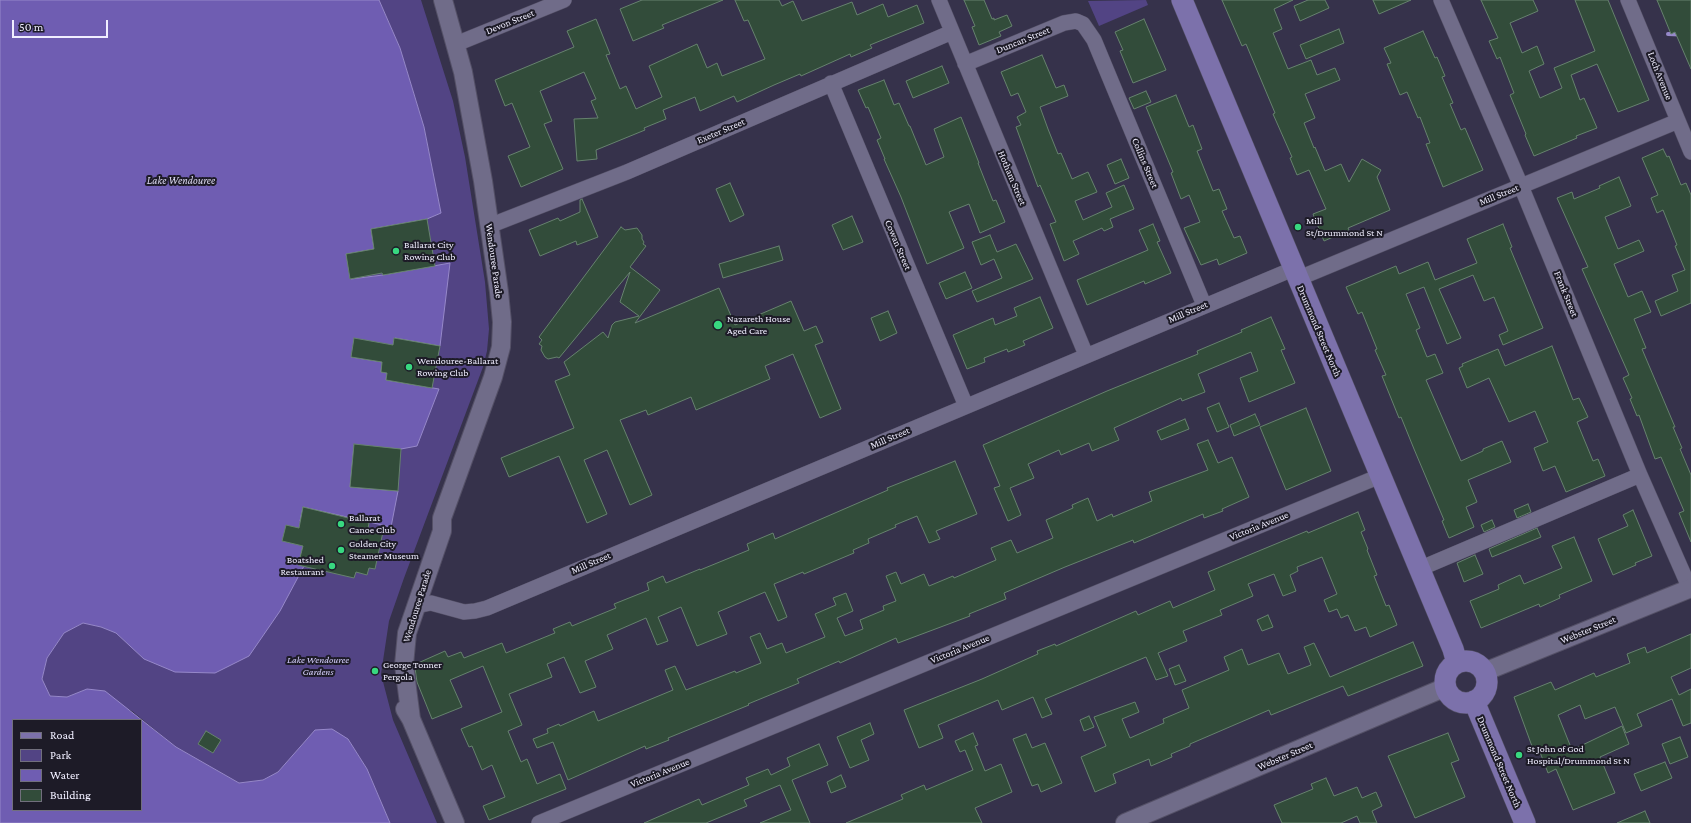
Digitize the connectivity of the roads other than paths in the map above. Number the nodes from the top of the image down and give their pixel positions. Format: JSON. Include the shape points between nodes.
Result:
{"nodes":[{"id":1,"x":443,"y":0,"type":"edge"},
{"id":2,"x":564,"y":0,"type":"edge"},
{"id":3,"x":939,"y":0,"type":"edge"},
{"id":4,"x":1182,"y":0,"type":"edge"},
{"id":5,"x":1441,"y":0,"type":"edge"},
{"id":6,"x":1628,"y":0,"type":"edge"},
{"id":7,"x":1081,"y":23,"type":"joint"},
{"id":8,"x":952,"y":32,"type":"junction"},
{"id":9,"x":456,"y":44,"type":"junction"},
{"id":10,"x":965,"y":64,"type":"junction"},
{"id":11,"x":831,"y":83,"type":"junction"},
{"id":12,"x":1678,"y":121,"type":"junction"},
{"id":13,"x":1691,"y":152,"type":"edge"},
{"id":14,"x":1521,"y":186,"type":"junction"},
{"id":15,"x":489,"y":226,"type":"junction"},
{"id":16,"x":1295,"y":274,"type":"junction"},
{"id":17,"x":1204,"y":305,"type":"junction"},
{"id":18,"x":1086,"y":355,"type":"junction"},
{"id":19,"x":966,"y":406,"type":"junction"},
{"id":20,"x":1640,"y":474,"type":"junction"},
{"id":21,"x":1380,"y":476,"type":"junction"},
{"id":22,"x":1419,"y":569,"type":"junction"},
{"id":23,"x":1690,"y":589,"type":"edge"},
{"id":24,"x":415,"y":597,"type":"junction"},
{"id":25,"x":1457,"y":663,"type":"junction"},
{"id":26,"x":1484,"y":672,"type":"junction"},
{"id":27,"x":1446,"y":688,"type":"junction"},
{"id":28,"x":1474,"y":701,"type":"junction"},
{"id":29,"x":455,"y":823,"type":"edge"},
{"id":30,"x":540,"y":823,"type":"edge"},
{"id":31,"x":1125,"y":823,"type":"edge"},
{"id":32,"x":1525,"y":823,"type":"edge"}],
"edges":[{"from":1,"to":9,"type":"street","name":"Wendouree Parade"},
{"from":2,"to":9,"type":"street","name":"Devon Street"},
{"from":3,"to":8,"type":"street","name":"Hotham Street"},
{"from":4,"to":16,"type":"main road","name":"Drummond Street North"},
{"from":5,"to":14,"type":"street","name":"Frank Street"},
{"from":6,"to":12,"type":"street","name":"Loch Avenue"},
{"from":7,"to":10,"type":"street","name":"Duncan Street","via":[[1064,23]]},
{"from":7,"to":17,"type":"street","name":"Collins Street","via":[[1094,40]]},
{"from":8,"to":10,"type":"street","name":"Hotham Street"},
{"from":8,"to":11,"type":"street","name":"Exeter Street"},
{"from":9,"to":15,"type":"street","name":"Wendouree Parade","via":[[465,80]]},
{"from":10,"to":18,"type":"street","name":"Hotham Street"},
{"from":11,"to":15,"type":"street","name":"Exeter Street","via":[[627,172]]},
{"from":11,"to":19,"type":"street","name":"Cowan Street"},
{"from":12,"to":13,"type":"street","name":"Loch Avenue"},
{"from":12,"to":14,"type":"street","name":"Mill Street"},
{"from":14,"to":16,"type":"street","name":"Mill Street"},
{"from":14,"to":20,"type":"street","name":"Frank Street"},
{"from":15,"to":24,"type":"street","name":"Wendouree Parade","via":[[500,300],[501,347],[487,395],[442,518],[442,531]]},
{"from":16,"to":17,"type":"street","name":"Mill Street"},
{"from":16,"to":21,"type":"main road","name":"Drummond Street North"},
{"from":17,"to":18,"type":"street","name":"Mill Street"},
{"from":18,"to":19,"type":"street","name":"Mill Street"},
{"from":19,"to":24,"type":"street","name":"Mill Street","via":[[487,608]]},
{"from":20,"to":22,"type":"street"},
{"from":20,"to":23,"type":"street","name":"Frank Street"},
{"from":21,"to":22,"type":"main road","name":"Drummond Street North"},
{"from":21,"to":30,"type":"street","name":"Victoria Avenue"},
{"from":22,"to":25,"type":"main road","name":"Drummond Street North"},
{"from":23,"to":26,"type":"street","name":"Webster Street"},
{"from":24,"to":29,"type":"street","name":"Wendouree Parade","via":[[403,658],[411,719]]},
{"from":25,"to":26,"type":"main road","via":[[1472,662]]},
{"from":25,"to":27,"type":"main road","via":[[1447,673]]},
{"from":26,"to":28,"type":"main road","via":[[1487,680],[1486,689]]},
{"from":27,"to":28,"type":"main road","via":[[1454,699],[1467,703]]},
{"from":27,"to":31,"type":"street","name":"Webster Street"},
{"from":28,"to":32,"type":"main road","name":"Drummond Street North"}]}
